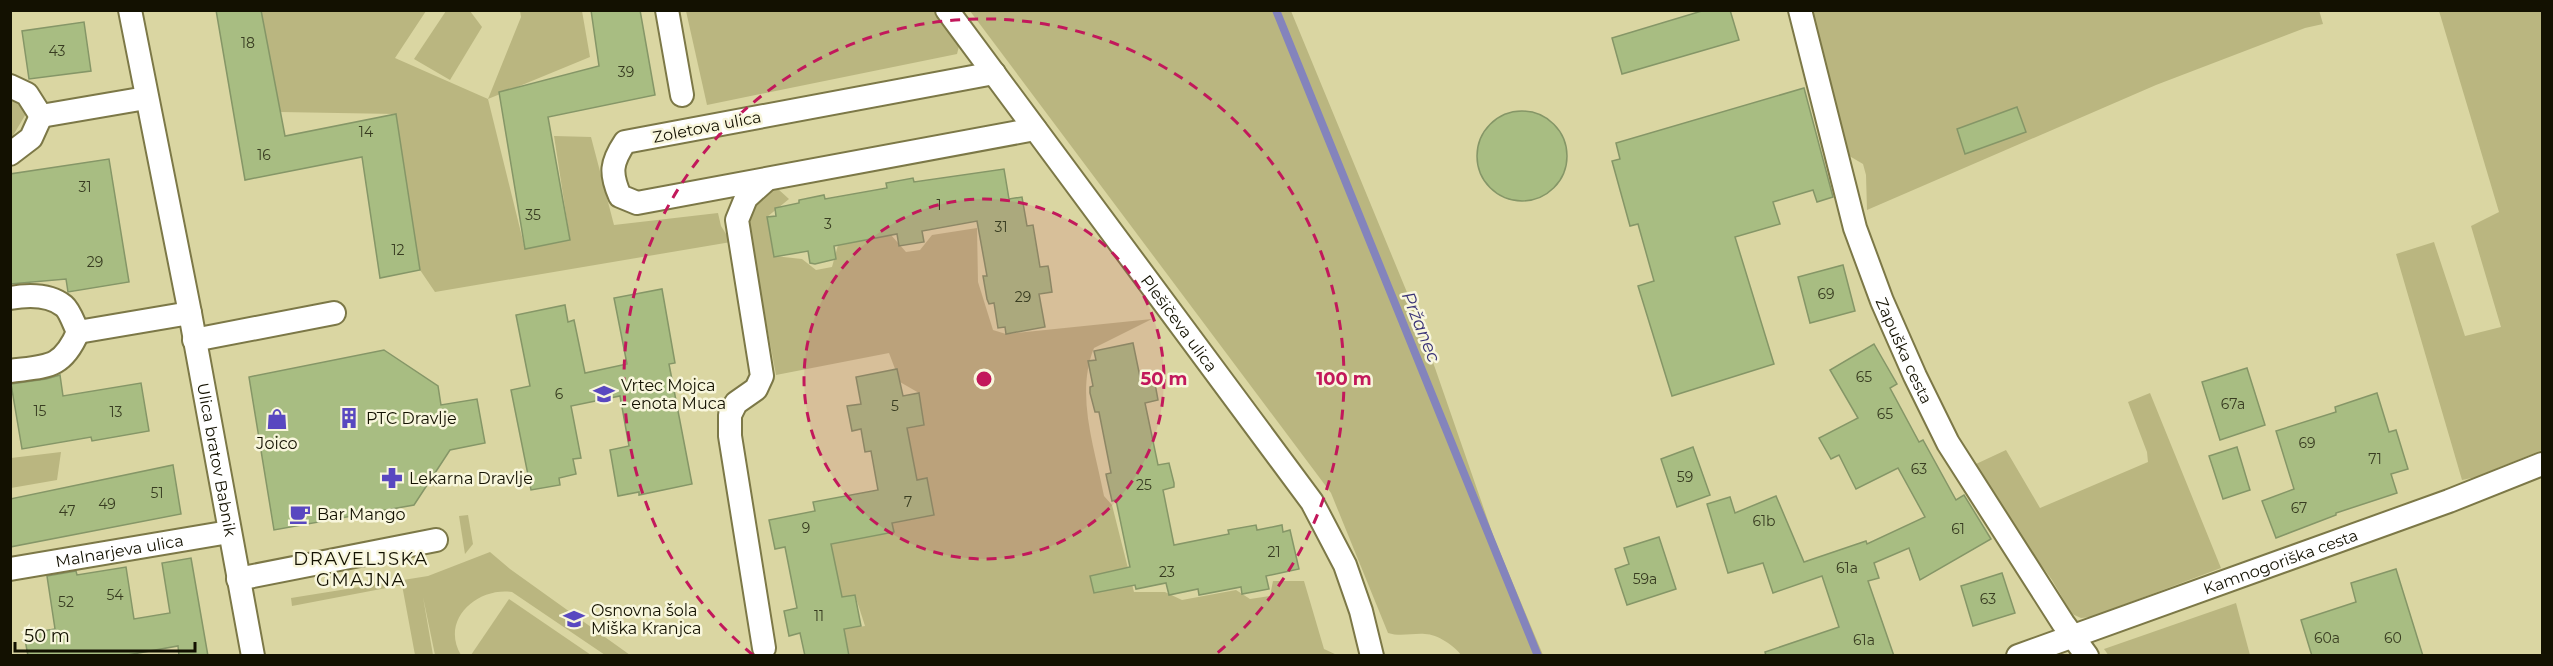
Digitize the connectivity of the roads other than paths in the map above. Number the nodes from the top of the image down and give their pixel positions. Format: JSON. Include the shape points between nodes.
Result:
{"nodes":[{"id":1,"x":130,"y":10,"type":"edge"},
{"id":2,"x":667,"y":10,"type":"edge"},
{"id":3,"x":947,"y":10,"type":"edge"},
{"id":4,"x":1800,"y":10,"type":"edge"},
{"id":5,"x":994,"y":73,"type":"junction"},
{"id":6,"x":10,"y":86,"type":"edge"},
{"id":7,"x":682,"y":95,"type":"dead end"},
{"id":8,"x":146,"y":98,"type":"junction"},
{"id":9,"x":41,"y":116,"type":"junction"},
{"id":10,"x":1035,"y":129,"type":"junction"},
{"id":11,"x":10,"y":154,"type":"edge"},
{"id":12,"x":766,"y":180,"type":"junction"},
{"id":13,"x":10,"y":298,"type":"edge"},
{"id":14,"x":190,"y":313,"type":"junction"},
{"id":15,"x":334,"y":314,"type":"dead end"},
{"id":16,"x":78,"y":332,"type":"junction"},
{"id":17,"x":194,"y":340,"type":"junction"},
{"id":18,"x":10,"y":371,"type":"edge"},
{"id":19,"x":2542,"y":464,"type":"edge"},
{"id":20,"x":229,"y":532,"type":"junction"},
{"id":21,"x":436,"y":540,"type":"dead end"},
{"id":22,"x":10,"y":569,"type":"edge"},
{"id":23,"x":238,"y":579,"type":"junction"},
{"id":24,"x":2072,"y":636,"type":"junction"},
{"id":25,"x":764,"y":648,"type":"dead end"},
{"id":26,"x":253,"y":656,"type":"edge"},
{"id":27,"x":1372,"y":656,"type":"edge"},
{"id":28,"x":2018,"y":656,"type":"edge"},
{"id":29,"x":2087,"y":656,"type":"edge"}],
"edges":[{"from":1,"to":8,"type":"street","name":"Ulica bratov Babnik"},
{"from":2,"to":7,"type":"street"},
{"from":3,"to":5,"type":"street","name":"Plešičeva ulica"},
{"from":4,"to":24,"type":"street","name":"Zapuška cesta","via":[[1855,228],[1882,302],[1948,443]]},
{"from":5,"to":10,"type":"street","name":"Plešičeva ulica"},
{"from":5,"to":12,"type":"street","name":"Zoletova ulica","via":[[625,142],[615,157],[612,177],[620,196],[637,203]]},
{"from":6,"to":9,"type":"street","via":[[27,94]]},
{"from":8,"to":9,"type":"street"},
{"from":8,"to":14,"type":"street","name":"Ulica bratov Babnik"},
{"from":9,"to":11,"type":"street","via":[[31,138]]},
{"from":10,"to":12,"type":"street","name":"Zoletova ulica"},
{"from":10,"to":27,"type":"street","name":"Plešičeva ulica","via":[[1312,502],[1345,565]]},
{"from":12,"to":25,"type":"street","via":[[746,198],[737,220],[762,376],[756,389],[736,403],[730,415]]},
{"from":13,"to":16,"type":"street","via":[[45,297],[65,306]]},
{"from":14,"to":16,"type":"street"},
{"from":14,"to":17,"type":"street","name":"Ulica bratov Babnik"},
{"from":15,"to":17,"type":"street"},
{"from":16,"to":18,"type":"street","via":[[70,350],[58,362]]},
{"from":17,"to":20,"type":"street","name":"Ulica bratov Babnik"},
{"from":19,"to":24,"type":"street","name":"Kamnogoriška cesta"},
{"from":20,"to":22,"type":"street","name":"Malnarjeva ulica"},
{"from":20,"to":23,"type":"street","name":"Ulica bratov Babnik"},
{"from":21,"to":23,"type":"street"},
{"from":23,"to":26,"type":"street","name":"Ulica bratov Babnik"},
{"from":24,"to":28,"type":"street","name":"Kamnogoriška cesta"},
{"from":24,"to":29,"type":"street","name":"Zapuška cesta"}]}
